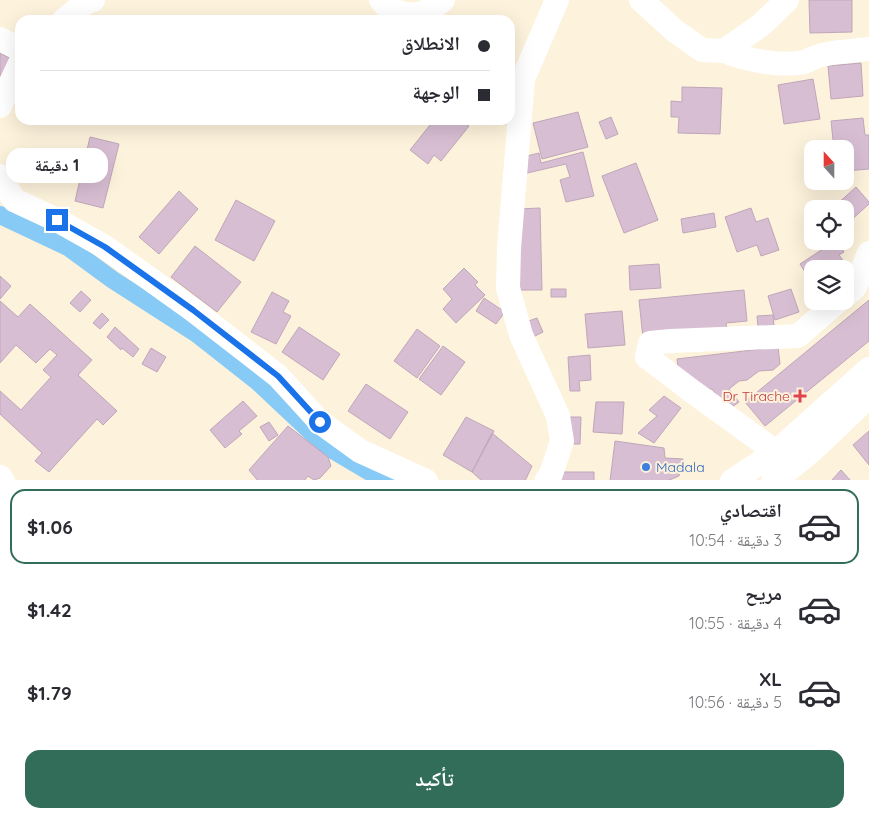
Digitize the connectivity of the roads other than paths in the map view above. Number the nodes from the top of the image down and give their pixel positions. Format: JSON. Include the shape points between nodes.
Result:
{"nodes":[{"id":1,"x":380,"y":0,"type":"edge"},
{"id":2,"x":443,"y":0,"type":"edge"},
{"id":3,"x":557,"y":0,"type":"edge"},
{"id":4,"x":641,"y":0,"type":"edge"},
{"id":5,"x":787,"y":0,"type":"edge"},
{"id":6,"x":86,"y":1,"type":"edge"},
{"id":7,"x":70,"y":15,"type":"edge"},
{"id":8,"x":0,"y":40,"type":"edge"},
{"id":9,"x":15,"y":47,"type":"edge"},
{"id":10,"x":869,"y":49,"type":"edge"},
{"id":11,"x":724,"y":51,"type":"junction"},
{"id":12,"x":15,"y":74,"type":"edge"},
{"id":13,"x":0,"y":106,"type":"edge"},
{"id":14,"x":0,"y":176,"type":"edge"},
{"id":15,"x":869,"y":253,"type":"edge"},
{"id":16,"x":854,"y":288,"type":"edge"},
{"id":17,"x":828,"y":310,"type":"edge"},
{"id":18,"x":869,"y":369,"type":"edge"},
{"id":19,"x":869,"y":396,"type":"edge"},
{"id":20,"x":776,"y":452,"type":"junction"},
{"id":21,"x":0,"y":477,"type":"edge"},
{"id":22,"x":3,"y":480,"type":"edge"},
{"id":23,"x":426,"y":480,"type":"edge"},
{"id":24,"x":546,"y":480,"type":"edge"},
{"id":25,"x":732,"y":480,"type":"edge"},
{"id":26,"x":773,"y":480,"type":"edge"}],
"edges":[{"from":1,"to":2,"type":"street","via":[[401,14],[424,13]]},
{"from":3,"to":24,"type":"street","via":[[523,79],[508,288],[521,335],[558,416],[562,441]]},
{"from":4,"to":11,"type":"street","via":[[702,50]]},
{"from":5,"to":11,"type":"street","via":[[762,25]]},
{"from":6,"to":7,"type":"street"},
{"from":8,"to":9,"type":"street"},
{"from":10,"to":11,"type":"street","via":[[823,54],[804,62],[761,62]]},
{"from":12,"to":13,"type":"street"},
{"from":14,"to":23,"type":"street","via":[[14,200],[105,247],[193,310],[278,376],[320,422],[352,446]]},
{"from":15,"to":16,"type":"street"},
{"from":17,"to":20,"type":"street","via":[[798,336],[650,343],[647,357]]},
{"from":18,"to":20,"type":"street"},
{"from":19,"to":26,"type":"street","via":[[819,445]]},
{"from":20,"to":25,"type":"street"},
{"from":21,"to":22,"type":"street"}]}
